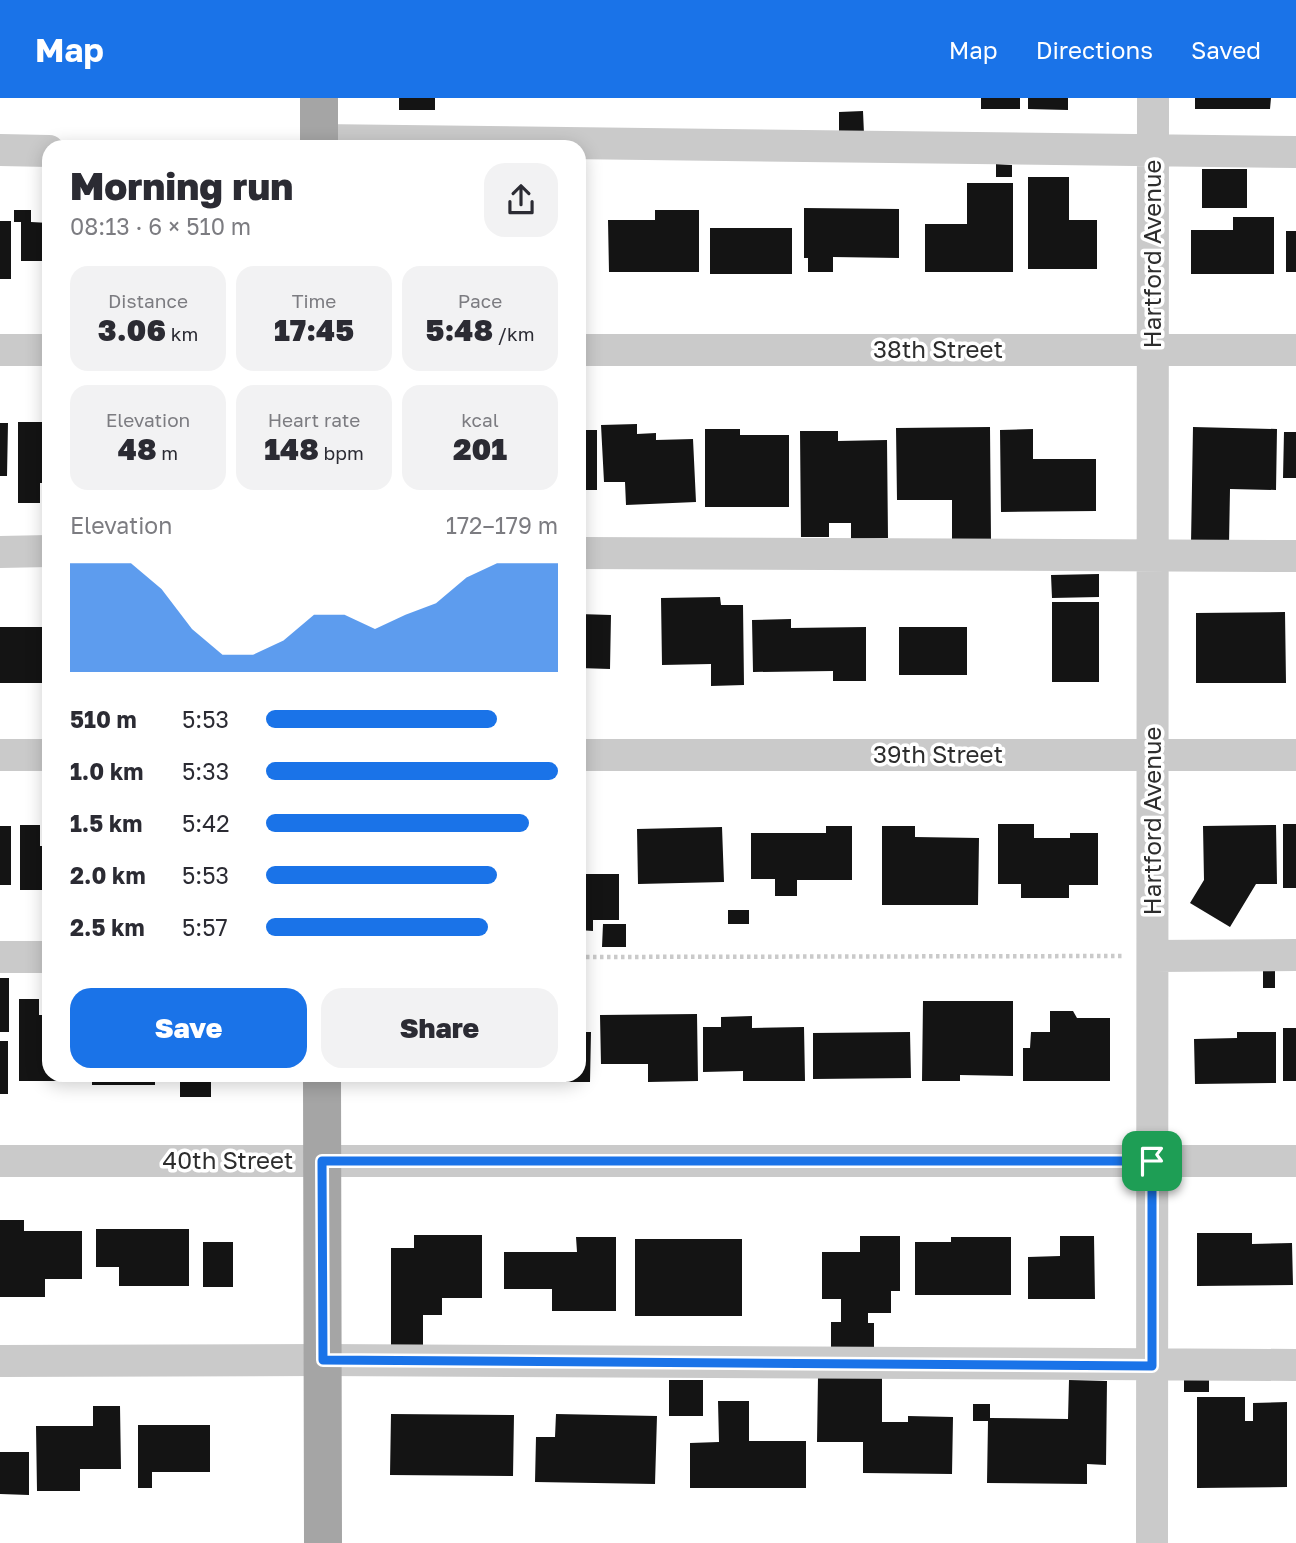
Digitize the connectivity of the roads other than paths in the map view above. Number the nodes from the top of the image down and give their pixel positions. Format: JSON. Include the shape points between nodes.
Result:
{"nodes":[{"id":1,"x":319,"y":98,"type":"edge"},
{"id":2,"x":1153,"y":98,"type":"edge"},
{"id":3,"x":320,"y":140,"type":"edge"},
{"id":4,"x":586,"y":146,"type":"edge"},
{"id":5,"x":0,"y":150,"type":"edge"},
{"id":6,"x":42,"y":150,"type":"edge"},
{"id":7,"x":1153,"y":151,"type":"junction"},
{"id":8,"x":1296,"y":152,"type":"edge"},
{"id":9,"x":0,"y":350,"type":"edge"},
{"id":10,"x":42,"y":350,"type":"edge"},
{"id":11,"x":586,"y":350,"type":"edge"},
{"id":12,"x":1153,"y":350,"type":"junction"},
{"id":13,"x":1296,"y":350,"type":"edge"},
{"id":14,"x":42,"y":551,"type":"edge"},
{"id":15,"x":0,"y":552,"type":"edge"},
{"id":16,"x":586,"y":552,"type":"edge"},
{"id":17,"x":1153,"y":556,"type":"junction"},
{"id":18,"x":1296,"y":556,"type":"edge"},
{"id":19,"x":0,"y":755,"type":"edge"},
{"id":20,"x":42,"y":755,"type":"edge"},
{"id":21,"x":586,"y":755,"type":"edge"},
{"id":22,"x":1153,"y":755,"type":"junction"},
{"id":23,"x":1296,"y":755,"type":"edge"},
{"id":24,"x":1296,"y":955,"type":"edge"},
{"id":25,"x":1153,"y":956,"type":"junction"},
{"id":26,"x":0,"y":957,"type":"edge"},
{"id":27,"x":42,"y":957,"type":"edge"},
{"id":28,"x":322,"y":1082,"type":"edge"},
{"id":29,"x":0,"y":1161,"type":"edge"},
{"id":30,"x":322,"y":1161,"type":"junction"},
{"id":31,"x":1152,"y":1161,"type":"junction"},
{"id":32,"x":1296,"y":1161,"type":"edge"},
{"id":33,"x":323,"y":1360,"type":"junction"},
{"id":34,"x":0,"y":1361,"type":"edge"},
{"id":35,"x":1296,"y":1365,"type":"edge"},
{"id":36,"x":1152,"y":1366,"type":"junction"},
{"id":37,"x":323,"y":1543,"type":"edge"},
{"id":38,"x":1152,"y":1543,"type":"edge"}],
"edges":[{"from":1,"to":3,"type":"main road"},
{"from":2,"to":7,"type":"street","name":"Hartford Avenue"},
{"from":4,"to":7,"type":"street"},
{"from":5,"to":6,"type":"street"},
{"from":7,"to":8,"type":"street"},
{"from":7,"to":12,"type":"street","name":"Hartford Avenue"},
{"from":9,"to":10,"type":"street"},
{"from":11,"to":12,"type":"street","name":"38th Street"},
{"from":12,"to":13,"type":"street","name":"38th Street"},
{"from":12,"to":17,"type":"street","name":"Hartford Avenue"},
{"from":14,"to":15,"type":"street"},
{"from":16,"to":17,"type":"street"},
{"from":17,"to":18,"type":"street"},
{"from":17,"to":22,"type":"street","name":"Hartford Avenue"},
{"from":19,"to":20,"type":"street"},
{"from":21,"to":22,"type":"street","name":"39th Street"},
{"from":22,"to":23,"type":"street","name":"39th Street"},
{"from":22,"to":25,"type":"street","name":"Hartford Avenue"},
{"from":24,"to":25,"type":"street"},
{"from":25,"to":31,"type":"street","name":"Hartford Avenue"},
{"from":26,"to":27,"type":"street"},
{"from":28,"to":30,"type":"main road"},
{"from":29,"to":30,"type":"street","name":"40th Street"},
{"from":30,"to":31,"type":"street","name":"40th Street"},
{"from":30,"to":33,"type":"main road"},
{"from":31,"to":32,"type":"street","name":"40th Street"},
{"from":31,"to":36,"type":"street","name":"Hartford Avenue"},
{"from":33,"to":34,"type":"street"},
{"from":33,"to":36,"type":"street"},
{"from":33,"to":37,"type":"main road"},
{"from":35,"to":36,"type":"street"},
{"from":36,"to":38,"type":"street","name":"Hartford Avenue"}]}
